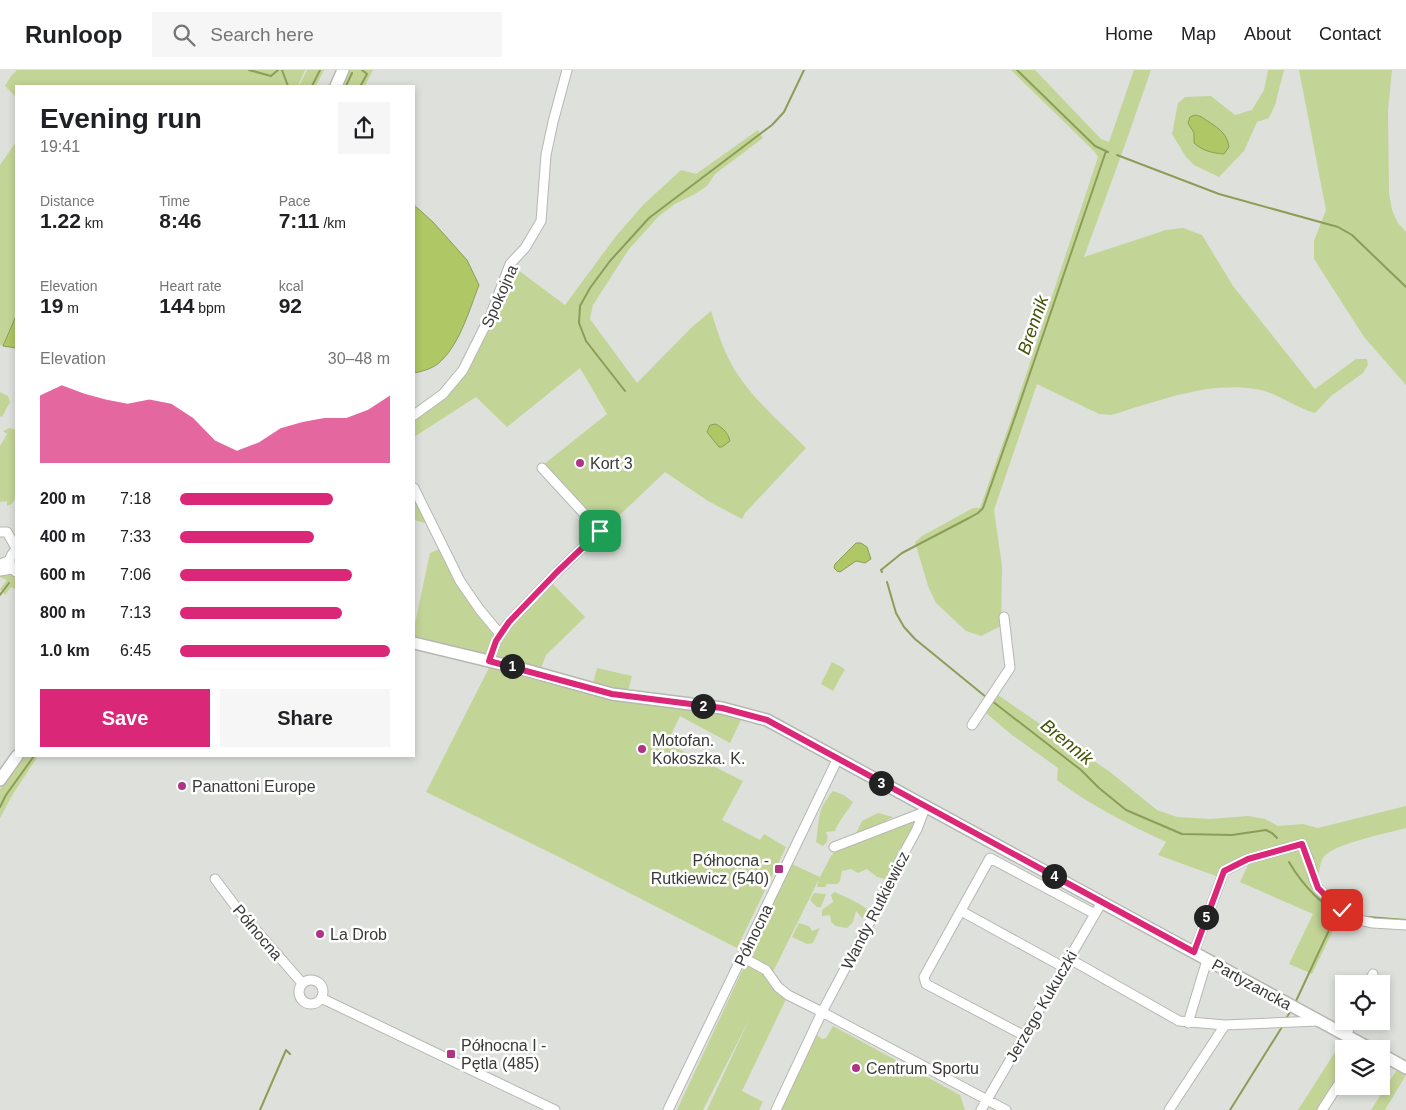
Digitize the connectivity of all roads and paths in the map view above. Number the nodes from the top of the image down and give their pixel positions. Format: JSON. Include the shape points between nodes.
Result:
{"nodes":[{"id":1,"x":343,"y":70,"type":"edge"},
{"id":2,"x":567,"y":70,"type":"edge"},
{"id":3,"x":336,"y":85,"type":"edge"},
{"id":4,"x":415,"y":414,"type":"edge"},
{"id":5,"x":542,"y":468,"type":"dead end"},
{"id":6,"x":415,"y":490,"type":"edge"},
{"id":7,"x":0,"y":532,"type":"edge"},
{"id":8,"x":15,"y":547,"type":"edge"},
{"id":9,"x":15,"y":550,"type":"edge"},
{"id":10,"x":0,"y":564,"type":"edge"},
{"id":11,"x":13,"y":567,"type":"edge"},
{"id":12,"x":0,"y":571,"type":"edge"},
{"id":13,"x":1004,"y":617,"type":"dead end"},
{"id":14,"x":500,"y":634,"type":"junction"},
{"id":15,"x":415,"y":642,"type":"edge"},
{"id":16,"x":489,"y":661,"type":"junction"},
{"id":17,"x":972,"y":725,"type":"dead end"},
{"id":18,"x":16,"y":757,"type":"edge"},
{"id":19,"x":837,"y":760,"type":"junction"},
{"id":20,"x":0,"y":780,"type":"edge"},
{"id":21,"x":924,"y":810,"type":"junction"},
{"id":22,"x":834,"y":847,"type":"dead end"},
{"id":23,"x":215,"y":879,"type":"dead end"},
{"id":24,"x":1102,"y":902,"type":"junction"},
{"id":25,"x":961,"y":911,"type":"junction"},
{"id":26,"x":1094,"y":914,"type":"junction"},
{"id":27,"x":1406,"y":925,"type":"edge"},
{"id":28,"x":1194,"y":952,"type":"junction"},
{"id":29,"x":742,"y":957,"type":"junction"},
{"id":30,"x":1068,"y":958,"type":"junction"},
{"id":31,"x":1207,"y":960,"type":"junction"},
{"id":32,"x":1063,"y":967,"type":"junction"},
{"id":33,"x":302,"y":983,"type":"junction"},
{"id":34,"x":321,"y":998,"type":"junction"},
{"id":35,"x":822,"y":1012,"type":"junction"},
{"id":36,"x":1319,"y":1020,"type":"junction"},
{"id":37,"x":1188,"y":1023,"type":"junction"},
{"id":38,"x":1225,"y":1025,"type":"junction"},
{"id":39,"x":1348,"y":1030,"type":"edge"},
{"id":40,"x":1024,"y":1035,"type":"junction"},
{"id":41,"x":1346,"y":1035,"type":"junction"},
{"id":42,"x":1354,"y":1040,"type":"edge"},
{"id":43,"x":1390,"y":1059,"type":"edge"},
{"id":44,"x":1406,"y":1068,"type":"edge"},
{"id":45,"x":1335,"y":1090,"type":"edge"},
{"id":46,"x":986,"y":1100,"type":"junction"},
{"id":47,"x":555,"y":1110,"type":"edge"},
{"id":48,"x":668,"y":1110,"type":"edge"},
{"id":49,"x":776,"y":1110,"type":"edge"},
{"id":50,"x":980,"y":1110,"type":"edge"},
{"id":51,"x":1006,"y":1110,"type":"edge"},
{"id":52,"x":1169,"y":1110,"type":"edge"},
{"id":53,"x":1322,"y":1110,"type":"edge"}],
"edges":[{"from":1,"to":3,"type":"main road"},
{"from":2,"to":4,"type":"street","name":"Spokojna","via":[[546,155],[541,221],[525,248],[510,264],[491,314],[463,370],[443,394]]},
{"from":5,"to":14,"type":"street","via":[[600,531],[538,590]]},
{"from":6,"to":14,"type":"street","via":[[460,581]]},
{"from":7,"to":8,"type":"street","via":[[7,532]]},
{"from":9,"to":11,"type":"street","via":[[12,554]]},
{"from":10,"to":11,"type":"street"},
{"from":11,"to":12,"type":"street"},
{"from":13,"to":17,"type":"street","via":[[1010,668]]},
{"from":14,"to":16,"type":"street"},
{"from":15,"to":16,"type":"main road","name":"Partyzancka"},
{"from":16,"to":19,"type":"main road","name":"Partyzancka","via":[[618,695],[722,708],[754,716],[779,726]]},
{"from":18,"to":20,"type":"main road"},
{"from":19,"to":21,"type":"main road","name":"Partyzancka"},
{"from":19,"to":29,"type":"street","name":"Północna"},
{"from":21,"to":22,"type":"street"},
{"from":21,"to":24,"type":"main road","name":"Partyzancka"},
{"from":21,"to":35,"type":"street","name":"Wandy Rutkiewicz","via":[[890,884]]},
{"from":23,"to":33,"type":"street","name":"Północna"},
{"from":24,"to":26,"type":"street","name":"Jerzego Kukuczki"},
{"from":24,"to":28,"type":"main road","name":"Partyzancka"},
{"from":25,"to":26,"type":"street","via":[[990,858]]},
{"from":25,"to":32,"type":"street"},
{"from":25,"to":40,"type":"street","via":[[924,977],[926,984]]},
{"from":26,"to":30,"type":"street","name":"Jerzego Kukuczki"},
{"from":27,"to":28,"type":"street","via":[[1358,920],[1331,901],[1318,888],[1302,844],[1227,868],[1221,876]]},
{"from":28,"to":31,"type":"main road","name":"Partyzancka"},
{"from":29,"to":35,"type":"street","via":[[762,967],[788,995]]},
{"from":29,"to":48,"type":"street","name":"Północna"},
{"from":30,"to":32,"type":"street","name":"Jerzego Kukuczki"},
{"from":30,"to":37,"type":"street","via":[[1179,1021]]},
{"from":31,"to":36,"type":"main road","name":"Partyzancka"},
{"from":31,"to":37,"type":"street"},
{"from":32,"to":40,"type":"street","name":"Jerzego Kukuczki"},
{"from":33,"to":34,"type":"street","via":[[316,981],[322,987]]},
{"from":33,"to":34,"type":"street","via":[[299,994],[303,1001],[315,1003]]},
{"from":34,"to":47,"type":"street"},
{"from":35,"to":46,"type":"street"},
{"from":35,"to":49,"type":"street","name":"Wandy Rutkiewicz"},
{"from":36,"to":38,"type":"street"},
{"from":36,"to":41,"type":"main road","name":"Partyzancka"},
{"from":37,"to":38,"type":"street"},
{"from":38,"to":52,"type":"street"},
{"from":39,"to":41,"type":"street"},
{"from":40,"to":46,"type":"street","name":"Jerzego Kukuczki"},
{"from":41,"to":42,"type":"main road","name":"Partyzancka"},
{"from":43,"to":44,"type":"main road"},
{"from":45,"to":53,"type":"street"},
{"from":46,"to":50,"type":"street","name":"Jerzego Kukuczki"},
{"from":46,"to":51,"type":"street"}]}
